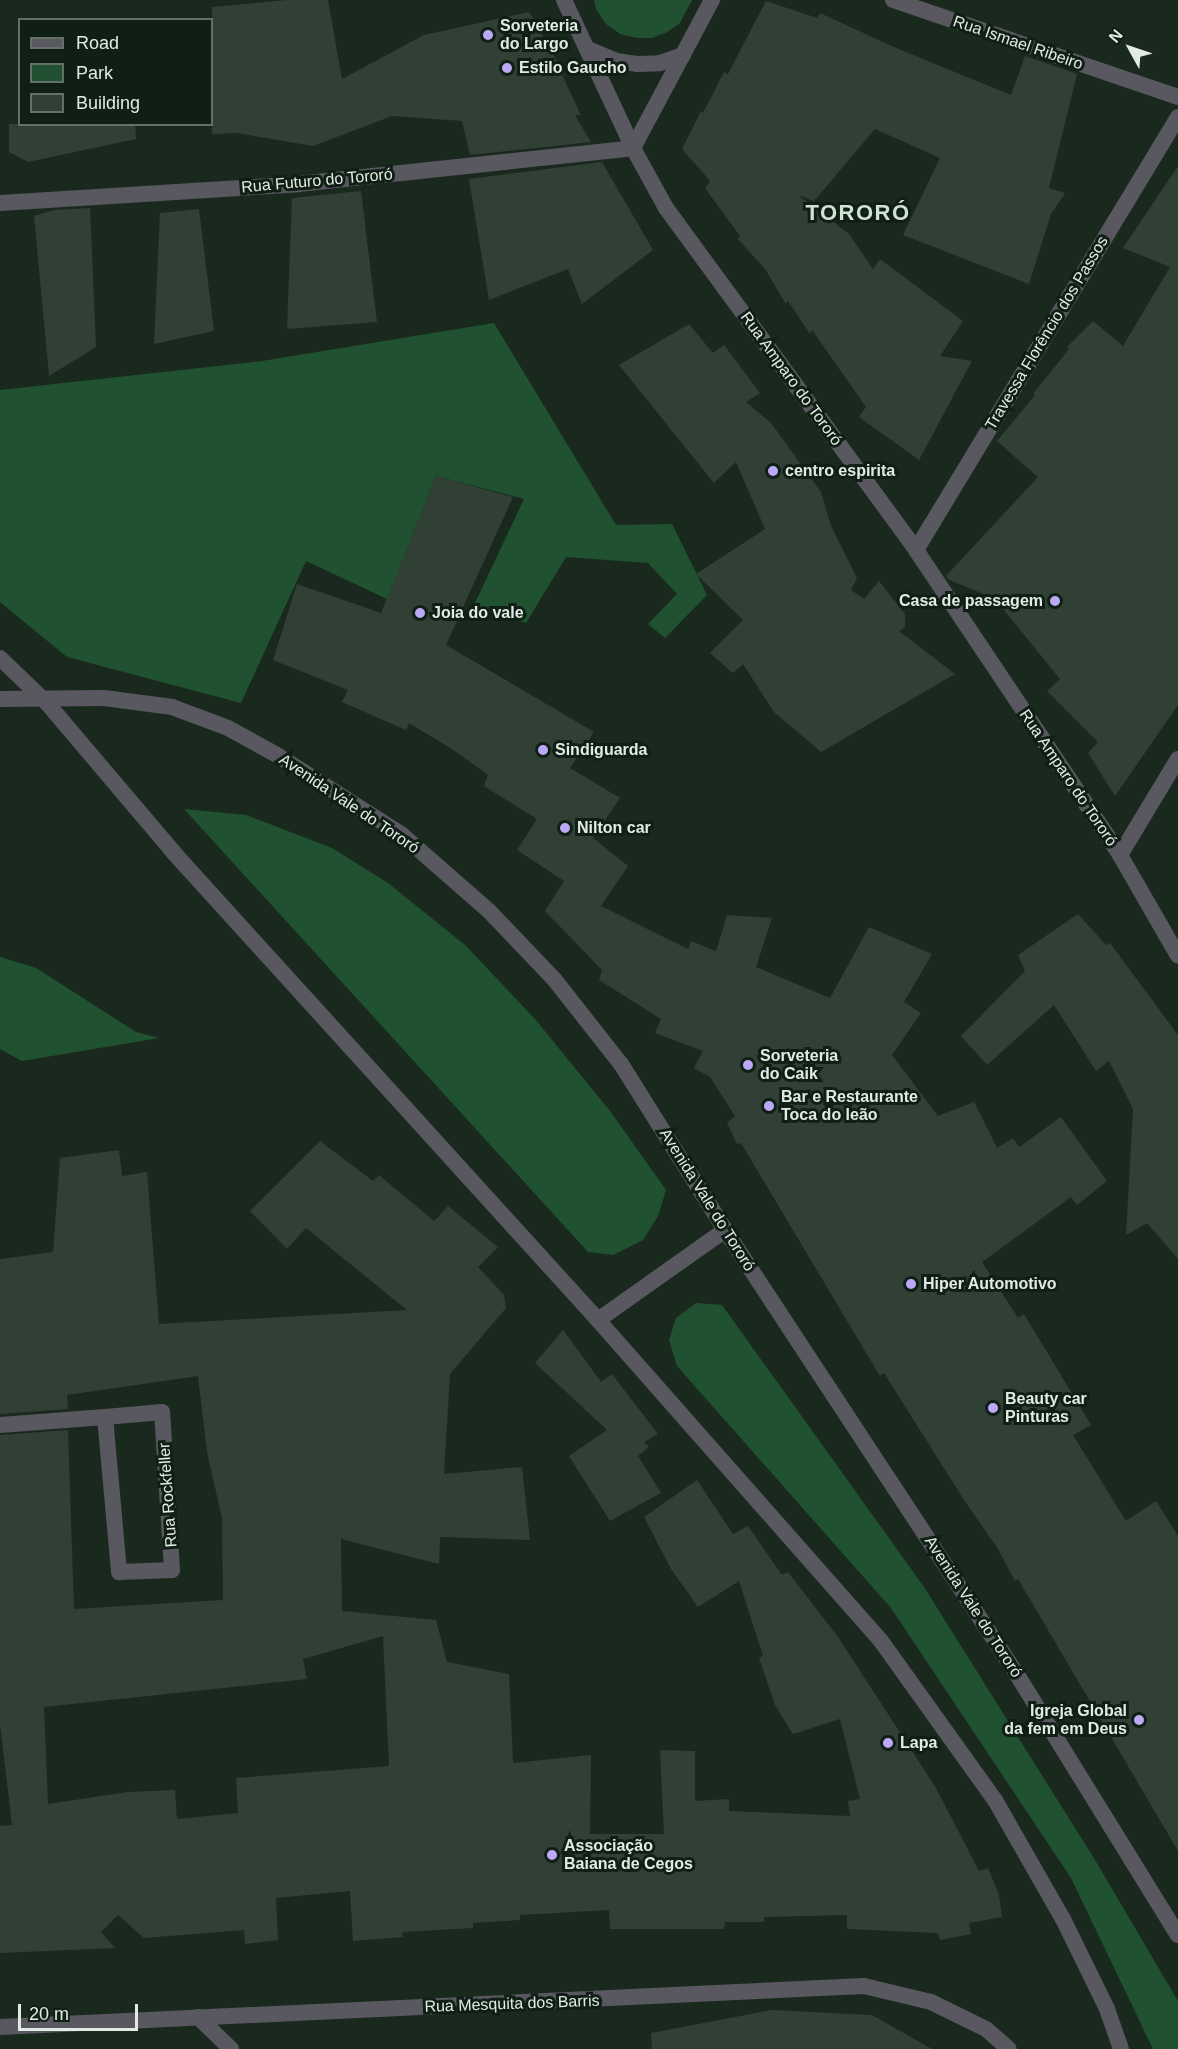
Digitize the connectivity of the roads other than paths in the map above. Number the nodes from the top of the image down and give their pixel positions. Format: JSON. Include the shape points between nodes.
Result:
{"nodes":[{"id":1,"x":564,"y":0,"type":"edge"},
{"id":2,"x":712,"y":0,"type":"edge"},
{"id":3,"x":893,"y":0,"type":"edge"},
{"id":4,"x":588,"y":49,"type":"junction"},
{"id":5,"x":683,"y":55,"type":"junction"},
{"id":6,"x":1178,"y":97,"type":"edge"},
{"id":7,"x":1178,"y":117,"type":"edge"},
{"id":8,"x":633,"y":148,"type":"junction"},
{"id":9,"x":0,"y":203,"type":"edge"},
{"id":10,"x":916,"y":550,"type":"junction"},
{"id":11,"x":0,"y":658,"type":"edge"},
{"id":12,"x":0,"y":699,"type":"edge"},
{"id":13,"x":1178,"y":759,"type":"edge"},
{"id":14,"x":1120,"y":855,"type":"junction"},
{"id":15,"x":1178,"y":956,"type":"edge"},
{"id":16,"x":725,"y":1230,"type":"junction"},
{"id":17,"x":598,"y":1320,"type":"junction"},
{"id":18,"x":105,"y":1417,"type":"junction"},
{"id":19,"x":0,"y":1425,"type":"edge"},
{"id":20,"x":1178,"y":1935,"type":"edge"},
{"id":21,"x":198,"y":2017,"type":"junction"},
{"id":22,"x":0,"y":2027,"type":"edge"},
{"id":23,"x":231,"y":2049,"type":"edge"},
{"id":24,"x":1009,"y":2049,"type":"edge"},
{"id":25,"x":1121,"y":2049,"type":"edge"}],
"edges":[{"from":1,"to":4,"type":"street","name":"Rua Amparo do Tororó"},
{"from":2,"to":5,"type":"street"},
{"from":3,"to":6,"type":"street","name":"Rua Ismael Ribeiro"},
{"from":4,"to":5,"type":"street","via":[[616,61],[637,64],[660,63]]},
{"from":4,"to":8,"type":"street","name":"Rua Amparo do Tororó"},
{"from":5,"to":8,"type":"street"},
{"from":7,"to":10,"type":"street","name":"Travessa Florêncio dos Passos"},
{"from":8,"to":9,"type":"street","name":"Rua Futuro do Tororó","via":[[298,184]]},
{"from":8,"to":10,"type":"street","name":"Rua Amparo do Tororó","via":[[666,208]]},
{"from":10,"to":14,"type":"street","name":"Rua Amparo do Tororó"},
{"from":11,"to":17,"type":"street","bridge":true,"via":[[47,703],[174,852]]},
{"from":12,"to":16,"type":"street","name":"Avenida Vale do Tororó","via":[[104,698],[172,707],[228,728],[277,755],[401,834],[489,911],[554,979],[621,1064]]},
{"from":13,"to":14,"type":"street"},
{"from":14,"to":15,"type":"street","name":"Rua Amparo do Tororó"},
{"from":16,"to":17,"type":"street"},
{"from":16,"to":20,"type":"street","name":"Avenida Vale do Tororó","via":[[1016,1673]]},
{"from":17,"to":25,"type":"street","via":[[881,1641],[996,1800],[1063,1919],[1107,2009]]},
{"from":18,"to":18,"type":"street","name":"Rua Rockfeller","via":[[119,1572],[172,1570],[162,1412]]},
{"from":18,"to":19,"type":"street","name":"Rua Rockfeller"},
{"from":21,"to":22,"type":"street","name":"Rua Mesquita dos Barris"},
{"from":21,"to":23,"type":"street"},
{"from":21,"to":24,"type":"street","name":"Rua Mesquita dos Barris","via":[[864,1986],[931,2002],[986,2030]]}]}
